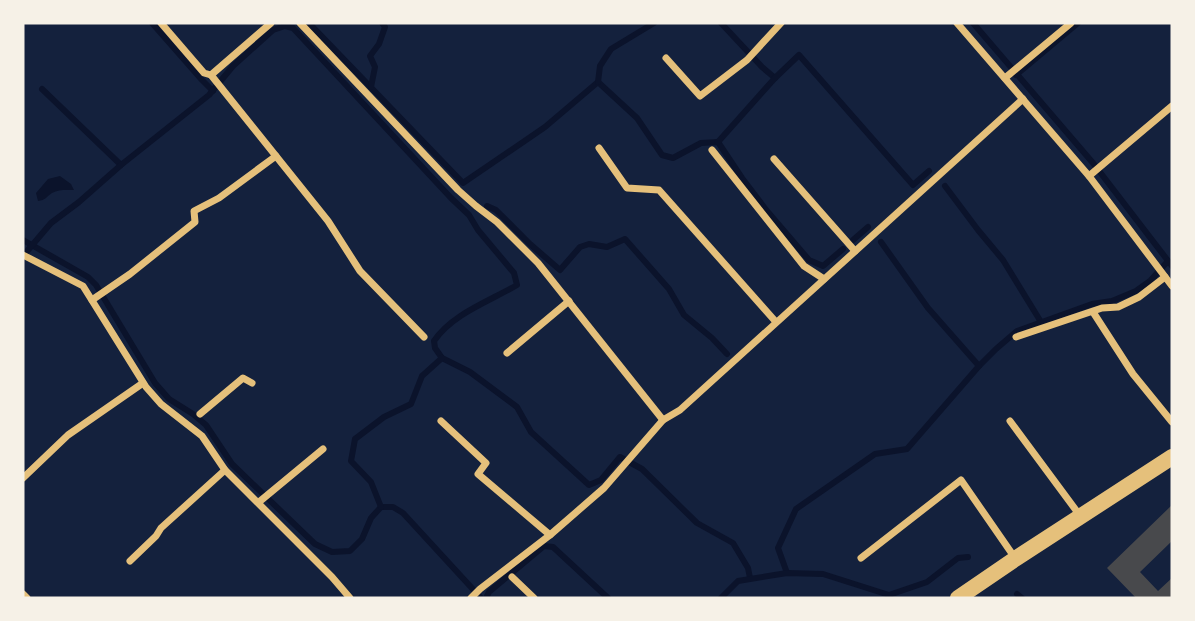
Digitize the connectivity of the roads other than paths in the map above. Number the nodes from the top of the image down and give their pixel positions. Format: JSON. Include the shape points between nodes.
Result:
{"nodes":[{"id":1,"x":160,"y":23,"type":"edge"},
{"id":2,"x":271,"y":23,"type":"edge"},
{"id":3,"x":300,"y":23,"type":"edge"},
{"id":4,"x":781,"y":23,"type":"edge"},
{"id":5,"x":957,"y":23,"type":"edge"},
{"id":6,"x":1071,"y":23,"type":"edge"},
{"id":7,"x":666,"y":58,"type":"dead end"},
{"id":8,"x":1010,"y":74,"type":"junction"},
{"id":9,"x":216,"y":82,"type":"junction"},
{"id":10,"x":1023,"y":99,"type":"junction"},
{"id":11,"x":1172,"y":106,"type":"edge"},
{"id":12,"x":599,"y":148,"type":"dead end"},
{"id":13,"x":712,"y":150,"type":"dead end"},
{"id":14,"x":276,"y":156,"type":"junction"},
{"id":15,"x":774,"y":159,"type":"dead end"},
{"id":16,"x":1091,"y":174,"type":"junction"},
{"id":17,"x":855,"y":251,"type":"junction"},
{"id":18,"x":25,"y":256,"type":"edge"},
{"id":19,"x":1165,"y":277,"type":"junction"},
{"id":20,"x":824,"y":279,"type":"junction"},
{"id":21,"x":1172,"y":286,"type":"edge"},
{"id":22,"x":94,"y":298,"type":"junction"},
{"id":23,"x":569,"y":301,"type":"junction"},
{"id":24,"x":1093,"y":312,"type":"junction"},
{"id":25,"x":776,"y":323,"type":"junction"},
{"id":26,"x":424,"y":337,"type":"dead end"},
{"id":27,"x":1016,"y":337,"type":"dead end"},
{"id":28,"x":507,"y":353,"type":"dead end"},
{"id":29,"x":143,"y":383,"type":"junction"},
{"id":30,"x":252,"y":383,"type":"dead end"},
{"id":31,"x":200,"y":414,"type":"dead end"},
{"id":32,"x":663,"y":419,"type":"junction"},
{"id":33,"x":441,"y":421,"type":"dead end"},
{"id":34,"x":1010,"y":421,"type":"dead end"},
{"id":35,"x":1172,"y":422,"type":"edge"},
{"id":36,"x":323,"y":449,"type":"dead end"},
{"id":37,"x":1171,"y":462,"type":"edge"},
{"id":38,"x":225,"y":470,"type":"junction"},
{"id":39,"x":23,"y":478,"type":"edge"},
{"id":40,"x":259,"y":502,"type":"junction"},
{"id":41,"x":1081,"y":517,"type":"junction"},
{"id":42,"x":550,"y":535,"type":"junction"},
{"id":43,"x":861,"y":558,"type":"dead end"},
{"id":44,"x":1015,"y":559,"type":"junction"},
{"id":45,"x":130,"y":561,"type":"dead end"},
{"id":46,"x":512,"y":577,"type":"dead end"},
{"id":47,"x":23,"y":594,"type":"edge"},
{"id":48,"x":27,"y":598,"type":"edge"},
{"id":49,"x":350,"y":598,"type":"edge"},
{"id":50,"x":471,"y":598,"type":"edge"},
{"id":51,"x":534,"y":598,"type":"edge"},
{"id":52,"x":958,"y":598,"type":"edge"}],
"edges":[{"from":1,"to":9,"type":"street"},
{"from":2,"to":9,"type":"street"},
{"from":3,"to":23,"type":"street","via":[[458,190],[538,263]]},
{"from":4,"to":7,"type":"street","via":[[747,60],[700,96]]},
{"from":5,"to":8,"type":"street"},
{"from":6,"to":8,"type":"street"},
{"from":8,"to":10,"type":"street"},
{"from":9,"to":14,"type":"street"},
{"from":10,"to":16,"type":"street"},
{"from":10,"to":17,"type":"street"},
{"from":11,"to":16,"type":"street"},
{"from":12,"to":25,"type":"street","via":[[626,188],[659,190]]},
{"from":13,"to":20,"type":"street","via":[[804,266]]},
{"from":14,"to":22,"type":"street","via":[[194,211],[195,222]]},
{"from":14,"to":26,"type":"street","via":[[328,221],[360,271]]},
{"from":15,"to":17,"type":"street"},
{"from":16,"to":19,"type":"street"},
{"from":17,"to":20,"type":"street"},
{"from":18,"to":22,"type":"street","via":[[83,286]]},
{"from":19,"to":21,"type":"street"},
{"from":19,"to":24,"type":"street","via":[[1139,297]]},
{"from":20,"to":25,"type":"street"},
{"from":22,"to":29,"type":"street"},
{"from":23,"to":28,"type":"street"},
{"from":23,"to":32,"type":"street"},
{"from":24,"to":27,"type":"street"},
{"from":24,"to":35,"type":"street","via":[[1133,374]]},
{"from":25,"to":32,"type":"street","via":[[680,410]]},
{"from":29,"to":38,"type":"street","via":[[161,404],[202,436]]},
{"from":29,"to":39,"type":"street","via":[[68,435]]},
{"from":30,"to":31,"type":"street","via":[[243,378]]},
{"from":32,"to":42,"type":"street","via":[[604,488]]},
{"from":33,"to":42,"type":"street","via":[[486,463],[478,474]]},
{"from":34,"to":41,"type":"street"},
{"from":36,"to":40,"type":"street"},
{"from":37,"to":41,"type":"main road"},
{"from":38,"to":40,"type":"street"},
{"from":38,"to":45,"type":"street"},
{"from":40,"to":49,"type":"street"},
{"from":41,"to":44,"type":"main road"},
{"from":42,"to":50,"type":"street"},
{"from":43,"to":44,"type":"street","via":[[961,480]]},
{"from":44,"to":52,"type":"main road"},
{"from":46,"to":51,"type":"street"},
{"from":47,"to":48,"type":"street"}]}
